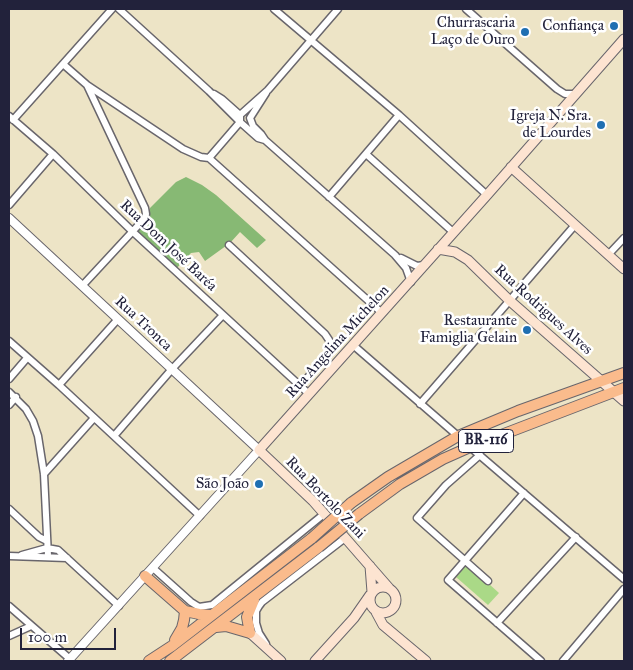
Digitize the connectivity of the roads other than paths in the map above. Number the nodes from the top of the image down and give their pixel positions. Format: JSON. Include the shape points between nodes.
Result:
{"nodes":[{"id":1,"x":112,"y":9,"type":"edge"},
{"id":2,"x":119,"y":9,"type":"edge"},
{"id":3,"x":274,"y":9,"type":"edge"},
{"id":4,"x":338,"y":9,"type":"edge"},
{"id":5,"x":466,"y":9,"type":"edge"},
{"id":6,"x":624,"y":39,"type":"edge"},
{"id":7,"x":310,"y":41,"type":"junction"},
{"id":8,"x":63,"y":64,"type":"junction"},
{"id":9,"x":88,"y":85,"type":"junction"},
{"id":10,"x":268,"y":90,"type":"junction"},
{"id":11,"x":557,"y":90,"type":"junction"},
{"id":12,"x":574,"y":94,"type":"junction"},
{"id":13,"x":564,"y":107,"type":"junction"},
{"id":14,"x":399,"y":115,"type":"junction"},
{"id":15,"x":11,"y":118,"type":"edge"},
{"id":16,"x":240,"y":119,"type":"junction"},
{"id":17,"x":265,"y":140,"type":"junction"},
{"id":18,"x":53,"y":154,"type":"junction"},
{"id":19,"x":366,"y":154,"type":"junction"},
{"id":20,"x":209,"y":158,"type":"junction"},
{"id":21,"x":511,"y":167,"type":"junction"},
{"id":22,"x":488,"y":195,"type":"junction"},
{"id":23,"x":329,"y":197,"type":"junction"},
{"id":24,"x":9,"y":205,"type":"edge"},
{"id":25,"x":9,"y":218,"type":"edge"},
{"id":26,"x":575,"y":225,"type":"junction"},
{"id":27,"x":132,"y":231,"type":"junction"},
{"id":28,"x":453,"y":232,"type":"junction"},
{"id":29,"x":624,"y":238,"type":"edge"},
{"id":30,"x":228,"y":245,"type":"dead end"},
{"id":31,"x":438,"y":249,"type":"junction"},
{"id":32,"x":395,"y":255,"type":"junction"},
{"id":33,"x":608,"y":255,"type":"junction"},
{"id":34,"x":424,"y":265,"type":"junction"},
{"id":35,"x":624,"y":269,"type":"edge"},
{"id":36,"x":411,"y":282,"type":"junction"},
{"id":37,"x":82,"y":286,"type":"junction"},
{"id":38,"x":509,"y":300,"type":"junction"},
{"id":39,"x":382,"y":313,"type":"junction"},
{"id":40,"x":223,"y":315,"type":"junction"},
{"id":41,"x":118,"y":319,"type":"junction"},
{"id":42,"x":9,"y":342,"type":"edge"},
{"id":43,"x":353,"y":345,"type":"junction"},
{"id":44,"x":27,"y":358,"type":"junction"},
{"id":45,"x":172,"y":369,"type":"junction"},
{"id":46,"x":624,"y":373,"type":"edge"},
{"id":47,"x":9,"y":379,"type":"edge"},
{"id":48,"x":602,"y":381,"type":"junction"},
{"id":49,"x":59,"y":385,"type":"junction"},
{"id":50,"x":300,"y":386,"type":"junction"},
{"id":51,"x":619,"y":390,"type":"edge"},
{"id":52,"x":9,"y":392,"type":"edge"},
{"id":53,"x":309,"y":394,"type":"junction"},
{"id":54,"x":16,"y":398,"type":"junction"},
{"id":55,"x":624,"y":401,"type":"edge"},
{"id":56,"x":420,"y":404,"type":"junction"},
{"id":57,"x":9,"y":405,"type":"edge"},
{"id":58,"x":94,"y":418,"type":"junction"},
{"id":59,"x":114,"y":436,"type":"junction"},
{"id":60,"x":458,"y":436,"type":"junction"},
{"id":61,"x":470,"y":447,"type":"junction"},
{"id":62,"x":259,"y":450,"type":"junction"},
{"id":63,"x":480,"y":455,"type":"junction"},
{"id":64,"x":44,"y":474,"type":"junction"},
{"id":65,"x":524,"y":492,"type":"junction"},
{"id":66,"x":9,"y":509,"type":"edge"},
{"id":67,"x":324,"y":514,"type":"junction"},
{"id":68,"x":200,"y":516,"type":"junction"},
{"id":69,"x":576,"y":537,"type":"junction"},
{"id":70,"x":345,"y":538,"type":"junction"},
{"id":71,"x":47,"y":544,"type":"junction"},
{"id":72,"x":22,"y":555,"type":"junction"},
{"id":73,"x":9,"y":556,"type":"edge"},
{"id":74,"x":48,"y":556,"type":"junction"},
{"id":75,"x":68,"y":558,"type":"junction"},
{"id":76,"x":466,"y":560,"type":"junction"},
{"id":77,"x":370,"y":566,"type":"junction"},
{"id":78,"x":153,"y":568,"type":"junction"},
{"id":79,"x":146,"y":576,"type":"junction"},
{"id":80,"x":624,"y":579,"type":"edge"},
{"id":81,"x":488,"y":581,"type":"dead end"},
{"id":82,"x":389,"y":588,"type":"junction"},
{"id":83,"x":624,"y":589,"type":"edge"},
{"id":84,"x":371,"y":594,"type":"junction"},
{"id":85,"x":256,"y":595,"type":"junction"},
{"id":86,"x":9,"y":606,"type":"edge"},
{"id":87,"x":119,"y":606,"type":"junction"},
{"id":88,"x":375,"y":610,"type":"junction"},
{"id":89,"x":185,"y":611,"type":"junction"},
{"id":90,"x":391,"y":611,"type":"junction"},
{"id":91,"x":210,"y":615,"type":"junction"},
{"id":92,"x":354,"y":618,"type":"junction"},
{"id":93,"x":497,"y":623,"type":"junction"},
{"id":94,"x":31,"y":626,"type":"junction"},
{"id":95,"x":216,"y":627,"type":"junction"},
{"id":96,"x":391,"y":631,"type":"junction"},
{"id":97,"x":250,"y":633,"type":"junction"},
{"id":98,"x":9,"y":636,"type":"edge"},
{"id":99,"x":172,"y":646,"type":"junction"},
{"id":100,"x":272,"y":654,"type":"junction"},
{"id":101,"x":69,"y":660,"type":"edge"},
{"id":102,"x":149,"y":661,"type":"edge"},
{"id":103,"x":170,"y":661,"type":"edge"},
{"id":104,"x":281,"y":661,"type":"edge"},
{"id":105,"x":315,"y":661,"type":"edge"},
{"id":106,"x":426,"y":661,"type":"edge"},
{"id":107,"x":541,"y":661,"type":"edge"},
{"id":108,"x":563,"y":661,"type":"edge"}],
"edges":[{"from":1,"to":8,"type":"street"},
{"from":2,"to":16,"type":"street"},
{"from":3,"to":7,"type":"street"},
{"from":4,"to":7,"type":"street"},
{"from":5,"to":11,"type":"street"},
{"from":6,"to":12,"type":"main road","name":"Rua Angelina Michelon"},
{"from":7,"to":10,"type":"street"},
{"from":7,"to":14,"type":"street"},
{"from":8,"to":9,"type":"street"},
{"from":8,"to":15,"type":"street"},
{"from":9,"to":20,"type":"street","via":[[183,149]]},
{"from":9,"to":27,"type":"street","via":[[145,208],[144,218]]},
{"from":10,"to":16,"type":"street"},
{"from":10,"to":17,"type":"street","via":[[250,118]]},
{"from":11,"to":12,"type":"street"},
{"from":11,"to":13,"type":"street"},
{"from":12,"to":13,"type":"main road","name":"Rua Angelina Michelon"},
{"from":13,"to":21,"type":"main road","name":"Rua Angelina Michelon"},
{"from":14,"to":19,"type":"street"},
{"from":14,"to":22,"type":"street"},
{"from":15,"to":18,"type":"street","name":"Rua Dom José Baréa"},
{"from":16,"to":17,"type":"street","via":[[258,138]]},
{"from":16,"to":20,"type":"street"},
{"from":17,"to":23,"type":"street"},
{"from":18,"to":24,"type":"street"},
{"from":18,"to":27,"type":"street","name":"Rua Dom José Baréa"},
{"from":19,"to":23,"type":"street"},
{"from":19,"to":28,"type":"street"},
{"from":20,"to":39,"type":"street"},
{"from":21,"to":22,"type":"main road","name":"Rua Angelina Michelon"},
{"from":21,"to":26,"type":"main road"},
{"from":22,"to":28,"type":"main road","name":"Rua Angelina Michelon"},
{"from":23,"to":32,"type":"street"},
{"from":25,"to":37,"type":"street","name":"Rua Tronca"},
{"from":26,"to":33,"type":"main road"},
{"from":26,"to":38,"type":"street"},
{"from":27,"to":37,"type":"street"},
{"from":27,"to":40,"type":"street","name":"Rua Dom José Baréa"},
{"from":28,"to":31,"type":"main road","name":"Rua Angelina Michelon"},
{"from":29,"to":33,"type":"street"},
{"from":30,"to":50,"type":"street","via":[[329,340],[329,354]]},
{"from":31,"to":34,"type":"main road","name":"Rua Angelina Michelon"},
{"from":31,"to":38,"type":"main road","name":"Rua Rodrigues Alves","via":[[455,252],[468,260]]},
{"from":32,"to":34,"type":"street","via":[[409,263]]},
{"from":32,"to":36,"type":"street","via":[[406,268]]},
{"from":33,"to":35,"type":"main road"},
{"from":34,"to":36,"type":"main road","name":"Rua Angelina Michelon"},
{"from":36,"to":39,"type":"main road","name":"Rua Angelina Michelon"},
{"from":37,"to":41,"type":"street","name":"Rua Tronca"},
{"from":38,"to":48,"type":"main road","name":"Rua Rodrigues Alves"},
{"from":38,"to":56,"type":"street"},
{"from":39,"to":43,"type":"main road","name":"Rua Angelina Michelon"},
{"from":40,"to":45,"type":"street"},
{"from":40,"to":50,"type":"street","name":"Rua Dom José Baréa"},
{"from":41,"to":45,"type":"street","name":"Rua Tronca"},
{"from":41,"to":49,"type":"street"},
{"from":42,"to":44,"type":"street"},
{"from":43,"to":53,"type":"main road","name":"Rua Angelina Michelon"},
{"from":43,"to":56,"type":"street"},
{"from":44,"to":47,"type":"street"},
{"from":44,"to":49,"type":"street"},
{"from":45,"to":59,"type":"street"},
{"from":45,"to":62,"type":"street","name":"Rua Tronca"},
{"from":46,"to":48,"type":"highway","number":"BR-116"},
{"from":48,"to":51,"type":"main road","name":"Rua Rodrigues Alves"},
{"from":48,"to":60,"type":"highway","number":"BR-116"},
{"from":49,"to":58,"type":"street"},
{"from":50,"to":53,"type":"street","name":"Rua Dom José Baréa"},
{"from":51,"to":55,"type":"main road","name":"Rua Rodrigues Alves"},
{"from":51,"to":61,"type":"highway","number":"BR-116"},
{"from":52,"to":54,"type":"street"},
{"from":53,"to":62,"type":"main road","name":"Rua Angelina Michelon"},
{"from":54,"to":57,"type":"street"},
{"from":54,"to":64,"type":"street","via":[[33,421]]},
{"from":56,"to":60,"type":"street"},
{"from":58,"to":59,"type":"street"},
{"from":58,"to":64,"type":"street"},
{"from":59,"to":68,"type":"street"},
{"from":60,"to":91,"type":"highway","number":"BR-116","bridge":true,"via":[[351,503],[312,538]]},
{"from":61,"to":63,"type":"street"},
{"from":61,"to":85,"type":"highway","number":"BR-116","bridge":true,"via":[[416,474]]},
{"from":62,"to":67,"type":"main road","name":"Rua Bortolo Zani"},
{"from":62,"to":68,"type":"street","name":"Rua Angelina Michelon"},
{"from":63,"to":65,"type":"street"},
{"from":63,"to":76,"type":"street","via":[[446,485],[417,518]]},
{"from":64,"to":71,"type":"street"},
{"from":65,"to":69,"type":"street"},
{"from":65,"to":76,"type":"street"},
{"from":66,"to":71,"type":"street"},
{"from":67,"to":70,"type":"main road","name":"Rua Bortolo Zani"},
{"from":67,"to":78,"type":"street","via":[[212,605],[199,607],[191,602]]},
{"from":68,"to":78,"type":"street","name":"Rua Angelina Michelon"},
{"from":69,"to":80,"type":"street"},
{"from":69,"to":93,"type":"street"},
{"from":70,"to":77,"type":"main road","name":"Rua Bortolo Zani"},
{"from":70,"to":100,"type":"street","via":[[259,606],[256,623]]},
{"from":71,"to":72,"type":"street"},
{"from":71,"to":74,"type":"street"},
{"from":71,"to":75,"type":"street"},
{"from":72,"to":73,"type":"street"},
{"from":72,"to":74,"type":"street"},
{"from":74,"to":75,"type":"street"},
{"from":75,"to":87,"type":"street"},
{"from":76,"to":81,"type":"street"},
{"from":76,"to":93,"type":"street","via":[[448,580]]},
{"from":77,"to":82,"type":"main road","name":"Rua Bortolo Zani"},
{"from":77,"to":84,"type":"main road"},
{"from":78,"to":79,"type":"street","name":"Rua Angelina Michelon"},
{"from":79,"to":87,"type":"street","name":"Rua Angelina Michelon"},
{"from":79,"to":89,"type":"highway"},
{"from":82,"to":84,"type":"main road","via":[[378,587]]},
{"from":82,"to":90,"type":"main road","via":[[396,597]]},
{"from":83,"to":108,"type":"street"},
{"from":84,"to":88,"type":"main road","via":[[370,603]]},
{"from":84,"to":92,"type":"main road"},
{"from":85,"to":95,"type":"highway","number":"BR-116"},
{"from":85,"to":97,"type":"highway","via":[[247,617]]},
{"from":86,"to":94,"type":"street"},
{"from":87,"to":101,"type":"street","name":"Rua Angelina Michelon"},
{"from":88,"to":90,"type":"main road"},
{"from":88,"to":92,"type":"main road"},
{"from":88,"to":96,"type":"main road","via":[[383,625]]},
{"from":89,"to":91,"type":"highway"},
{"from":89,"to":99,"type":"highway","via":[[182,628]]},
{"from":90,"to":96,"type":"main road"},
{"from":91,"to":99,"type":"highway","number":"BR-116"},
{"from":92,"to":105,"type":"main road"},
{"from":93,"to":107,"type":"street"},
{"from":94,"to":98,"type":"street"},
{"from":94,"to":101,"type":"street"},
{"from":95,"to":97,"type":"highway","via":[[226,626]]},
{"from":95,"to":103,"type":"highway","number":"BR-116"},
{"from":96,"to":106,"type":"main road"},
{"from":97,"to":100,"type":"main road"},
{"from":99,"to":102,"type":"highway","number":"BR-116"},
{"from":100,"to":104,"type":"main road"}]}
